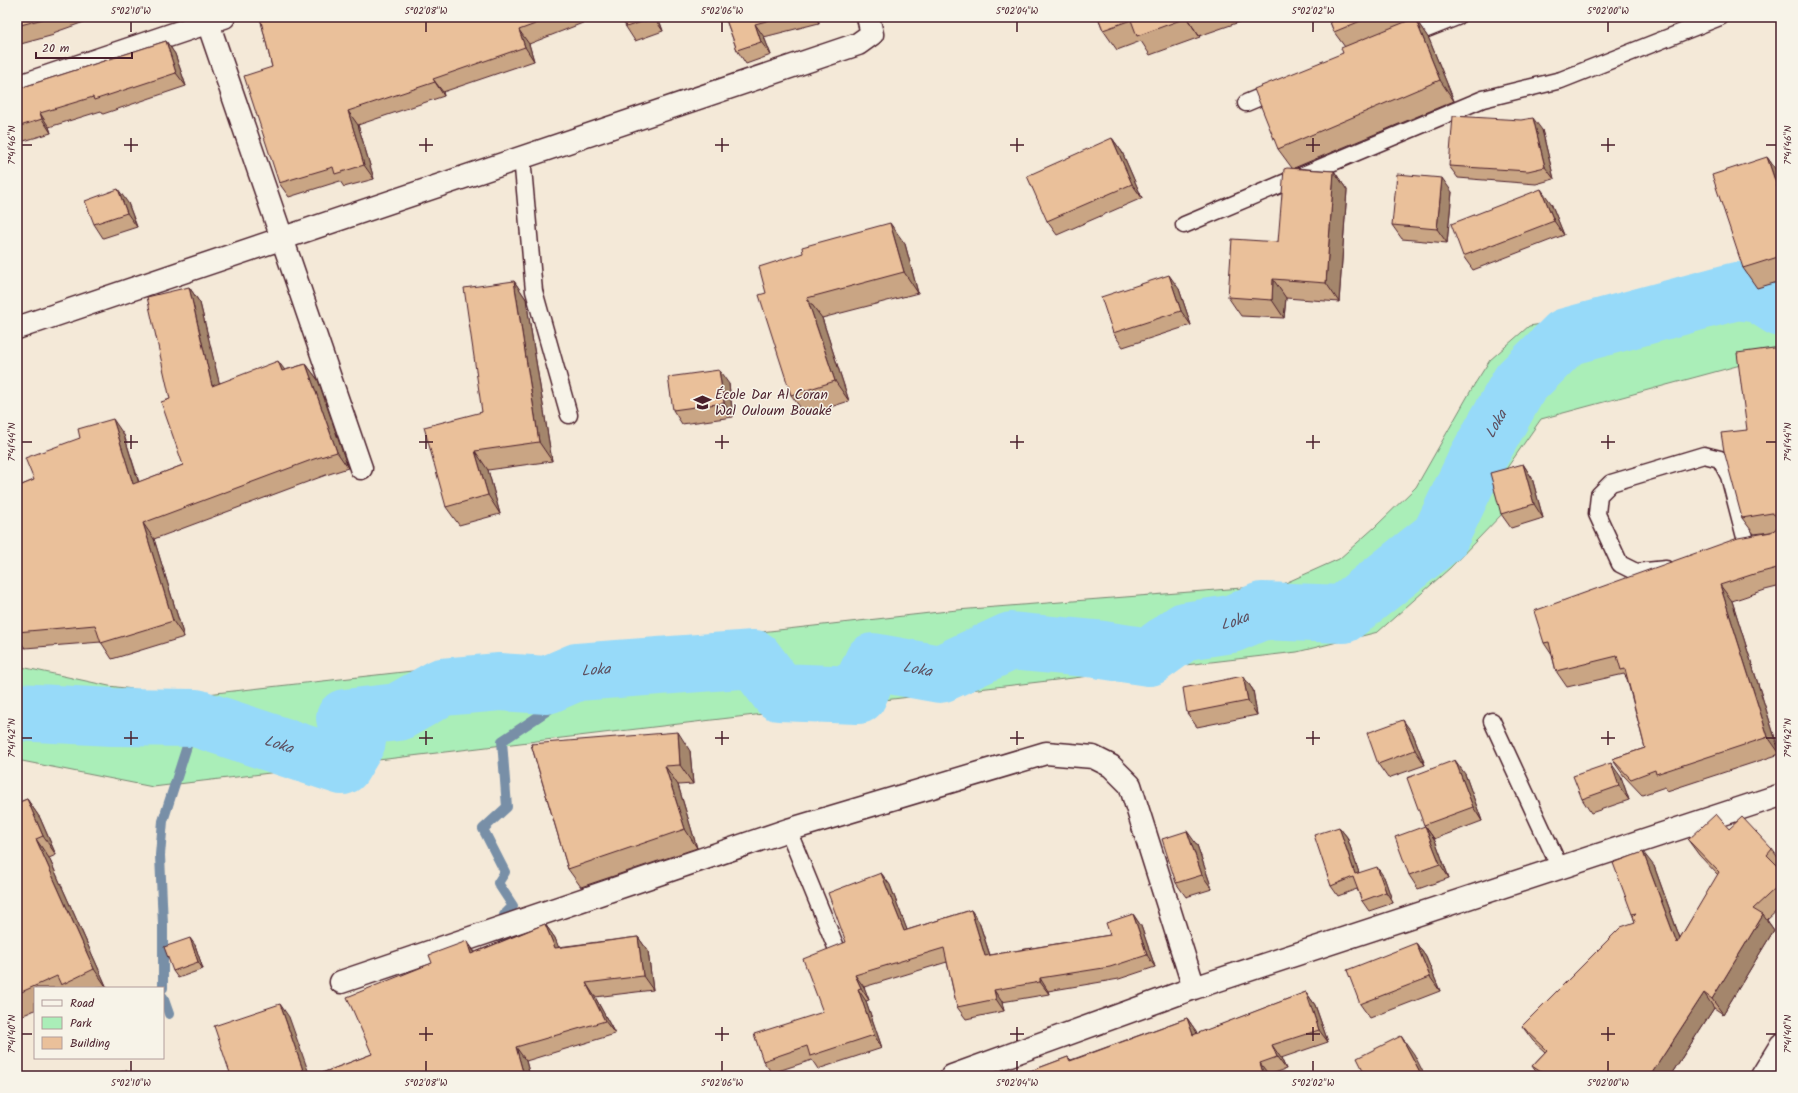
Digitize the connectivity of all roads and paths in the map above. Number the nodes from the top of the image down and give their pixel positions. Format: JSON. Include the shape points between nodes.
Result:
{"nodes":[{"id":1,"x":868,"y":17,"type":"edge"},
{"id":2,"x":1457,"y":17,"type":"edge"},
{"id":3,"x":1720,"y":17,"type":"edge"},
{"id":4,"x":212,"y":19,"type":"edge"},
{"id":5,"x":1391,"y":44,"type":"edge"},
{"id":6,"x":1289,"y":86,"type":"edge"},
{"id":7,"x":17,"y":87,"type":"edge"},
{"id":8,"x":1246,"y":103,"type":"dead end"},
{"id":9,"x":522,"y":157,"type":"junction"},
{"id":10,"x":1184,"y":225,"type":"dead end"},
{"id":11,"x":282,"y":238,"type":"junction"},
{"id":12,"x":17,"y":328,"type":"edge"},
{"id":13,"x":569,"y":415,"type":"dead end"},
{"id":14,"x":360,"y":468,"type":"dead end"},
{"id":15,"x":1747,"y":546,"type":"edge"},
{"id":16,"x":1682,"y":567,"type":"edge"},
{"id":17,"x":1492,"y":721,"type":"dead end"},
{"id":18,"x":1781,"y":796,"type":"edge"},
{"id":19,"x":788,"y":830,"type":"junction"},
{"id":20,"x":1560,"y":868,"type":"junction"},
{"id":21,"x":836,"y":947,"type":"edge"},
{"id":22,"x":341,"y":982,"type":"dead end"},
{"id":23,"x":1194,"y":988,"type":"junction"},
{"id":24,"x":1781,"y":1045,"type":"edge"},
{"id":25,"x":952,"y":1076,"type":"edge"},
{"id":26,"x":1762,"y":1076,"type":"edge"}],
"edges":[{"from":1,"to":9,"type":"street","via":[[872,34],[858,44]]},
{"from":2,"to":5,"type":"lane"},
{"from":3,"to":10,"type":"lane","via":[[1561,80],[1483,99]]},
{"from":4,"to":7,"type":"street"},
{"from":4,"to":11,"type":"street"},
{"from":6,"to":8,"type":"lane"},
{"from":9,"to":11,"type":"street"},
{"from":9,"to":13,"type":"lane","via":[[534,291]]},
{"from":11,"to":12,"type":"street"},
{"from":11,"to":14,"type":"street"},
{"from":15,"to":16,"type":"lane","via":[[1729,476],[1720,459],[1704,455],[1610,483],[1599,495],[1597,514],[1620,564],[1636,572]]},
{"from":17,"to":20,"type":"lane"},
{"from":18,"to":20,"type":"street"},
{"from":19,"to":21,"type":"lane"},
{"from":19,"to":22,"type":"street"},
{"from":19,"to":23,"type":"street","via":[[1046,753],[1093,757],[1110,766],[1130,785]]},
{"from":20,"to":23,"type":"street"},
{"from":23,"to":25,"type":"street"},
{"from":24,"to":26,"type":"street"}]}
